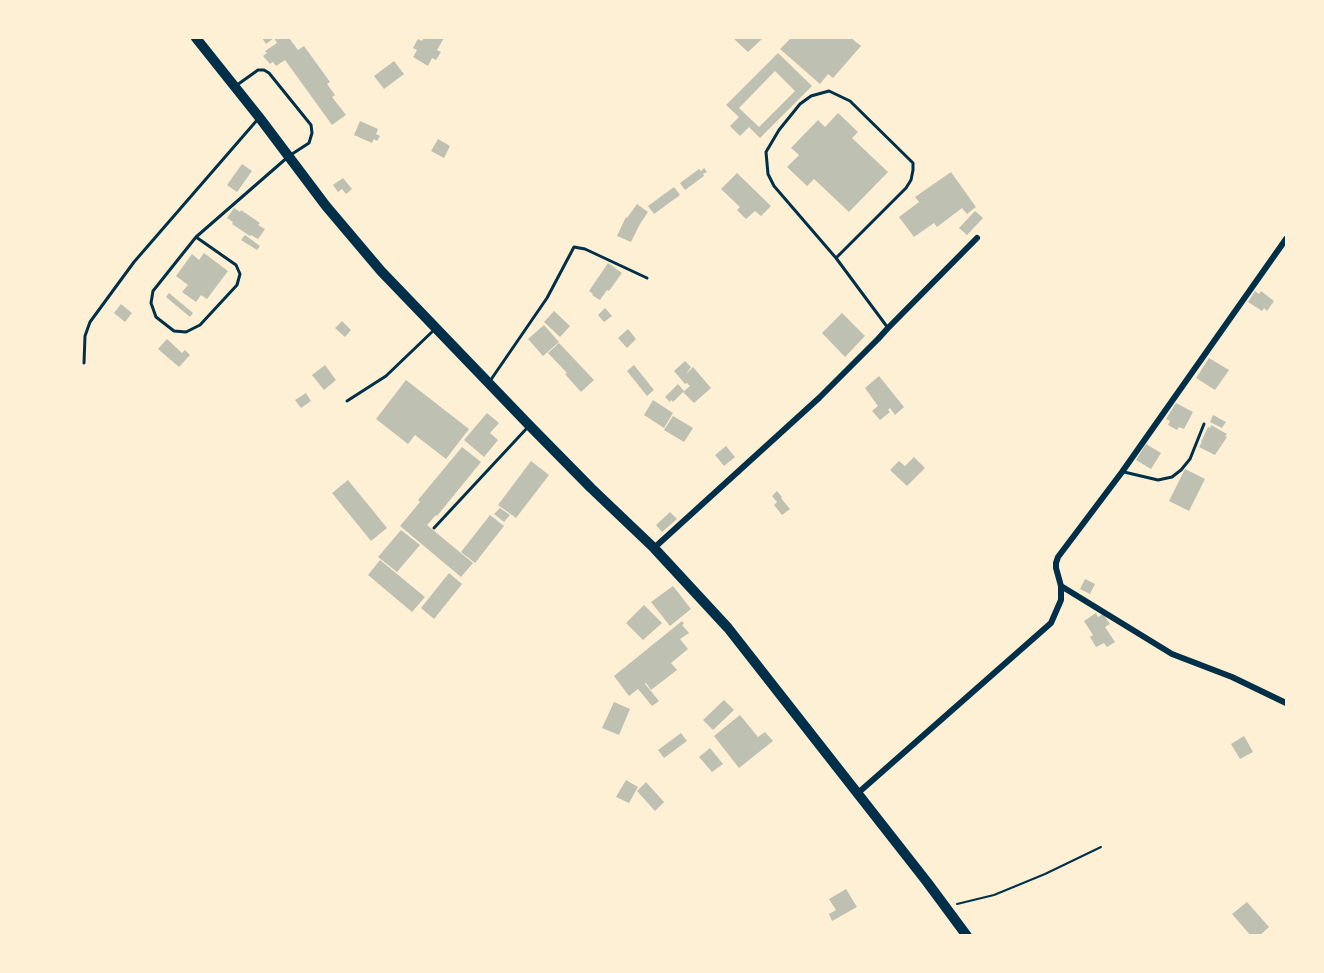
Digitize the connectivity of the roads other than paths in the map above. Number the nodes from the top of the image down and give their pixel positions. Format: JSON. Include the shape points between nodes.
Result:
{"nodes":[{"id":1,"x":196,"y":38,"type":"edge"},
{"id":2,"x":235,"y":87,"type":"junction"},
{"id":3,"x":260,"y":117,"type":"junction"},
{"id":4,"x":289,"y":156,"type":"junction"},
{"id":5,"x":196,"y":237,"type":"junction"},
{"id":6,"x":976,"y":238,"type":"dead end"},
{"id":7,"x":1287,"y":239,"type":"edge"},
{"id":8,"x":836,"y":258,"type":"junction"},
{"id":9,"x":647,"y":278,"type":"dead end"},
{"id":10,"x":437,"y":328,"type":"junction"},
{"id":11,"x":888,"y":328,"type":"junction"},
{"id":12,"x":84,"y":363,"type":"dead end"},
{"id":13,"x":489,"y":383,"type":"junction"},
{"id":14,"x":347,"y":401,"type":"dead end"},
{"id":15,"x":1204,"y":424,"type":"dead end"},
{"id":16,"x":530,"y":425,"type":"junction"},
{"id":17,"x":1122,"y":472,"type":"junction"},
{"id":18,"x":434,"y":528,"type":"dead end"},
{"id":19,"x":654,"y":548,"type":"junction"},
{"id":20,"x":1061,"y":586,"type":"junction"},
{"id":21,"x":1287,"y":703,"type":"edge"},
{"id":22,"x":858,"y":793,"type":"junction"},
{"id":23,"x":967,"y":936,"type":"edge"}],
"edges":[{"from":1,"to":2,"type":"highway"},
{"from":2,"to":3,"type":"highway"},
{"from":2,"to":4,"type":"lane","via":[[258,70],[264,70],[311,125],[309,143]]},
{"from":3,"to":4,"type":"highway"},
{"from":3,"to":12,"type":"lane","via":[[134,262],[90,322]]},
{"from":4,"to":5,"type":"lane"},
{"from":4,"to":10,"type":"highway","via":[[381,271]]},
{"from":5,"to":5,"type":"lane","via":[[153,291],[151,303],[156,317],[174,331],[186,332],[200,325],[237,285],[240,274],[236,265]]},
{"from":6,"to":11,"type":"street"},
{"from":7,"to":17,"type":"street"},
{"from":8,"to":8,"type":"lane","via":[[906,188],[913,163],[850,101],[829,91],[800,104],[766,152],[768,174],[774,186]]},
{"from":8,"to":11,"type":"lane"},
{"from":9,"to":13,"type":"lane","via":[[574,247],[547,298]]},
{"from":10,"to":13,"type":"highway"},
{"from":10,"to":14,"type":"lane","via":[[386,376]]},
{"from":11,"to":19,"type":"street","via":[[819,398]]},
{"from":13,"to":16,"type":"highway"},
{"from":15,"to":17,"type":"lane","via":[[1190,459],[1172,477],[1158,480]]},
{"from":16,"to":18,"type":"lane"},
{"from":16,"to":19,"type":"highway"},
{"from":17,"to":20,"type":"street","via":[[1058,557],[1056,568]]},
{"from":19,"to":22,"type":"highway","via":[[728,628]]},
{"from":20,"to":21,"type":"street","via":[[1172,654]]},
{"from":20,"to":22,"type":"street","via":[[1061,600],[1051,623]]},
{"from":22,"to":23,"type":"highway"}]}
